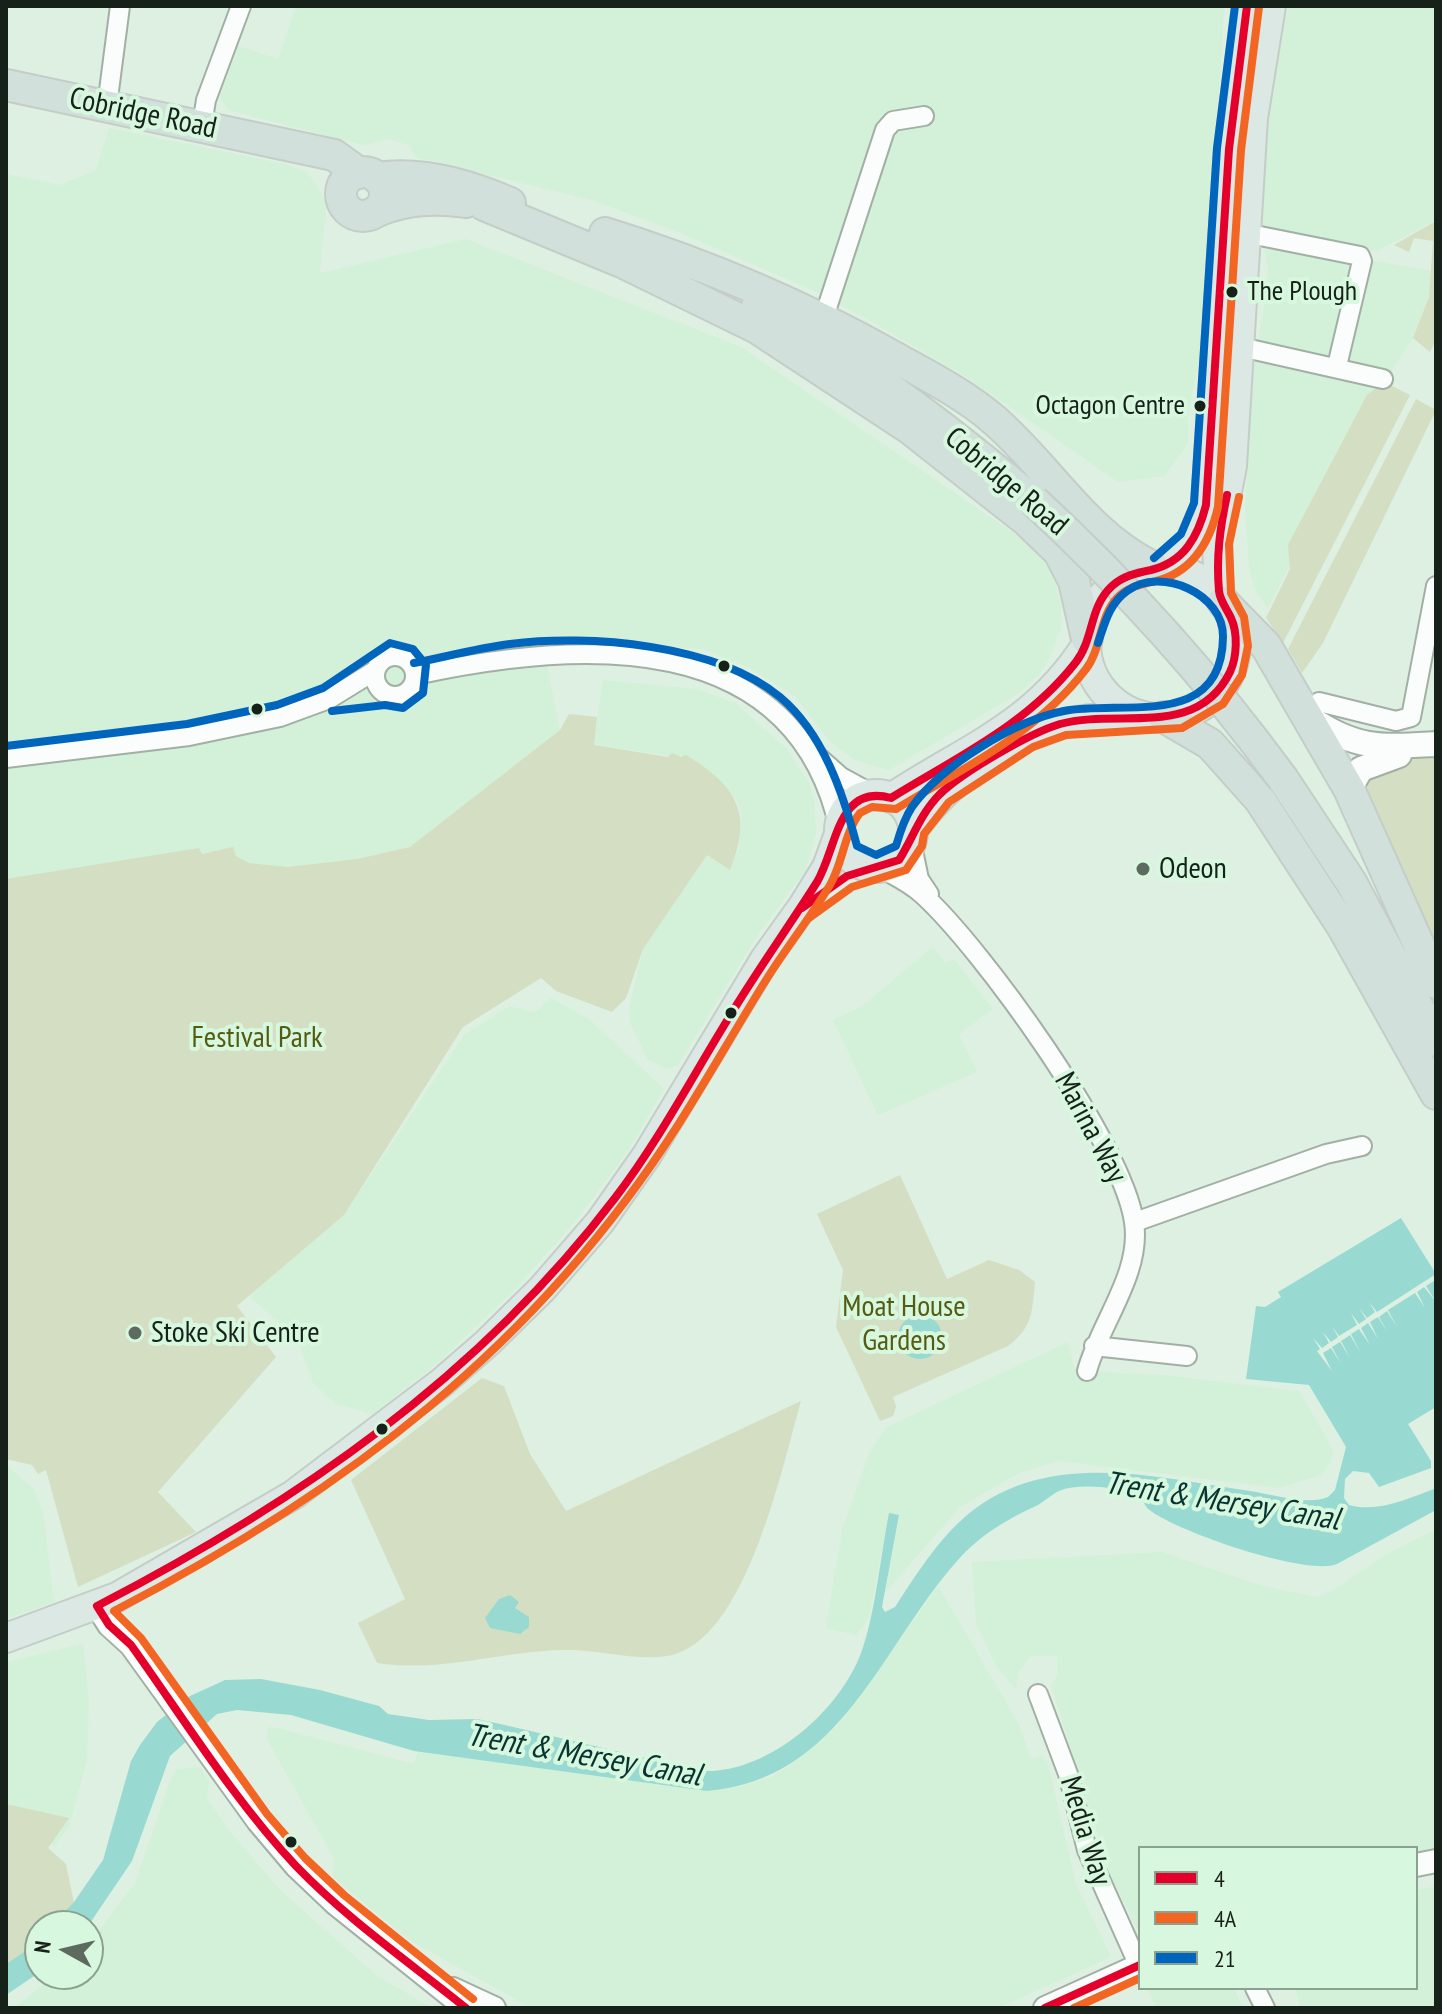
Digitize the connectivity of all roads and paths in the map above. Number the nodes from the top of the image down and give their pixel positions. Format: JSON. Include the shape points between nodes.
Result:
{"nodes":[{"id":1,"x":120,"y":6,"type":"edge"},
{"id":2,"x":241,"y":6,"type":"edge"},
{"id":3,"x":1247,"y":6,"type":"edge"},
{"id":4,"x":1271,"y":6,"type":"edge"},
{"id":5,"x":1279,"y":6,"type":"edge"},
{"id":6,"x":1262,"y":65,"type":"junction"},
{"id":7,"x":6,"y":85,"type":"edge"},
{"id":8,"x":107,"y":106,"type":"junction"},
{"id":9,"x":924,"y":116,"type":"dead end"},
{"id":10,"x":202,"y":125,"type":"junction"},
{"id":11,"x":279,"y":143,"type":"junction"},
{"id":12,"x":368,"y":176,"type":"junction"},
{"id":13,"x":341,"y":197,"type":"junction"},
{"id":14,"x":515,"y":204,"type":"junction"},
{"id":15,"x":484,"y":205,"type":"junction"},
{"id":16,"x":371,"y":214,"type":"junction"},
{"id":17,"x":605,"y":233,"type":"junction"},
{"id":18,"x":1245,"y":233,"type":"junction"},
{"id":19,"x":824,"y":317,"type":"junction"},
{"id":20,"x":1228,"y":346,"type":"junction"},
{"id":21,"x":1337,"y":366,"type":"junction"},
{"id":22,"x":1383,"y":379,"type":"dead end"},
{"id":23,"x":1157,"y":567,"type":"junction"},
{"id":24,"x":1436,"y":586,"type":"edge"},
{"id":25,"x":1221,"y":599,"type":"junction"},
{"id":26,"x":1087,"y":641,"type":"junction"},
{"id":27,"x":376,"y":670,"type":"junction"},
{"id":28,"x":416,"y":675,"type":"junction"},
{"id":29,"x":385,"y":693,"type":"junction"},
{"id":30,"x":329,"y":699,"type":"junction"},
{"id":31,"x":1314,"y":710,"type":"junction"},
{"id":32,"x":1159,"y":718,"type":"junction"},
{"id":33,"x":1436,"y":744,"type":"edge"},
{"id":34,"x":807,"y":747,"type":"junction"},
{"id":35,"x":7,"y":759,"type":"edge"},
{"id":36,"x":1349,"y":789,"type":"junction"},
{"id":37,"x":882,"y":796,"type":"junction"},
{"id":38,"x":839,"y":831,"type":"junction"},
{"id":39,"x":912,"y":835,"type":"junction"},
{"id":40,"x":876,"y":868,"type":"junction"},
{"id":41,"x":803,"y":906,"type":"junction"},
{"id":42,"x":941,"y":913,"type":"junction"},
{"id":43,"x":1436,"y":983,"type":"edge"},
{"id":44,"x":1436,"y":1041,"type":"edge"},
{"id":45,"x":1436,"y":1094,"type":"edge"},
{"id":46,"x":1362,"y":1146,"type":"dead end"},
{"id":47,"x":1135,"y":1222,"type":"junction"},
{"id":48,"x":1094,"y":1346,"type":"junction"},
{"id":49,"x":1187,"y":1356,"type":"dead end"},
{"id":50,"x":1087,"y":1371,"type":"dead end"},
{"id":51,"x":107,"y":1601,"type":"junction"},
{"id":52,"x":6,"y":1638,"type":"edge"},
{"id":53,"x":1038,"y":1694,"type":"dead end"},
{"id":54,"x":1138,"y":1964,"type":"edge"},
{"id":55,"x":1138,"y":1966,"type":"edge"},
{"id":56,"x":437,"y":1983,"type":"junction"},
{"id":57,"x":1256,"y":1990,"type":"edge"},
{"id":58,"x":466,"y":2008,"type":"edge"},
{"id":59,"x":494,"y":2008,"type":"edge"},
{"id":60,"x":1045,"y":2008,"type":"edge"},
{"id":61,"x":1265,"y":2008,"type":"edge"}],
"edges":[{"from":1,"to":8,"type":"street"},
{"from":2,"to":10,"type":"street"},
{"from":3,"to":20,"type":"main road","via":[[1229,149]]},
{"from":4,"to":6,"type":"main road"},
{"from":5,"to":6,"type":"main road"},
{"from":6,"to":18,"type":"main road"},
{"from":7,"to":8,"type":"highway","name":"Cobridge Road"},
{"from":8,"to":10,"type":"highway","name":"Cobridge Road"},
{"from":9,"to":19,"type":"street","via":[[893,121],[885,130]]},
{"from":10,"to":11,"type":"highway","name":"Cobridge Road"},
{"from":11,"to":12,"type":"highway","name":"Cobridge Road","via":[[334,155]]},
{"from":11,"to":13,"type":"highway","name":"Cobridge Road","via":[[320,168]]},
{"from":12,"to":13,"type":"highway","via":[[346,180]]},
{"from":12,"to":14,"type":"highway","name":"Cobridge Road","via":[[448,182]]},
{"from":12,"to":16,"type":"highway","via":[[385,194]]},
{"from":13,"to":16,"type":"highway","via":[[352,213]]},
{"from":14,"to":15,"type":"highway"},
{"from":14,"to":17,"type":"highway","name":"Cobridge Road"},
{"from":15,"to":16,"type":"highway","via":[[418,200],[394,202]]},
{"from":15,"to":26,"type":"highway","via":[[624,263],[757,328],[909,428],[1059,552],[1074,581]]},
{"from":17,"to":19,"type":"highway","via":[[694,261]]},
{"from":17,"to":44,"type":"highway","name":"Cobridge Road","bridge":true,"via":[[796,327],[922,412],[1034,501],[1102,566],[1210,684],[1283,779],[1351,882]]},
{"from":18,"to":20,"type":"main road"},
{"from":18,"to":21,"type":"street","via":[[1360,256]]},
{"from":19,"to":23,"type":"highway","via":[[992,418],[1115,547]]},
{"from":20,"to":21,"type":"street"},
{"from":20,"to":23,"type":"main road","via":[[1203,521],[1188,547]]},
{"from":20,"to":25,"type":"main road","via":[[1232,466],[1217,543]]},
{"from":21,"to":22,"type":"street"},
{"from":23,"to":25,"type":"main road","via":[[1194,576]]},
{"from":23,"to":26,"type":"main road","via":[[1128,574],[1110,587],[1094,612]]},
{"from":24,"to":31,"type":"street","via":[[1414,713],[1401,721],[1367,722]]},
{"from":25,"to":31,"type":"highway","via":[[1266,646]]},
{"from":25,"to":32,"type":"main road","via":[[1235,637],[1228,676],[1201,706]]},
{"from":26,"to":32,"type":"main road","via":[[1091,670],[1107,694],[1127,710]]},
{"from":26,"to":37,"type":"main road","via":[[1055,687],[1024,718]]},
{"from":27,"to":28,"type":"street","via":[[387,657],[399,655],[412,663]]},
{"from":27,"to":29,"type":"street","via":[[375,680]]},
{"from":27,"to":30,"type":"street"},
{"from":28,"to":29,"type":"street","via":[[408,692]]},
{"from":28,"to":34,"type":"street","via":[[512,656],[592,655],[666,662],[747,689],[772,706]]},
{"from":29,"to":30,"type":"street"},
{"from":30,"to":35,"type":"street","via":[[280,717],[198,735]]},
{"from":31,"to":33,"type":"main road","via":[[1341,738],[1372,747]]},
{"from":31,"to":36,"type":"highway"},
{"from":32,"to":39,"type":"main road","via":[[1063,723],[1028,736],[941,793]]},
{"from":32,"to":45,"type":"highway","via":[[1205,740],[1260,800],[1350,938]]},
{"from":33,"to":36,"type":"main road","via":[[1368,764],[1356,773]]},
{"from":34,"to":37,"type":"street","via":[[841,777]]},
{"from":34,"to":38,"type":"street"},
{"from":36,"to":43,"type":"highway"},
{"from":37,"to":38,"type":"main road","via":[[852,804]]},
{"from":37,"to":39,"type":"main road","via":[[902,805]]},
{"from":38,"to":40,"type":"main road","via":[[855,862]]},
{"from":38,"to":41,"type":"main road","via":[[827,867]]},
{"from":39,"to":40,"type":"main road","via":[[899,860]]},
{"from":39,"to":42,"type":"street","name":"Marina Way","via":[[919,879]]},
{"from":40,"to":41,"type":"main road","via":[[847,876]]},
{"from":40,"to":42,"type":"street","name":"Marina Way","via":[[921,893]]},
{"from":41,"to":51,"type":"main road","via":[[765,959],[647,1155],[600,1222],[542,1289],[441,1383],[293,1495]]},
{"from":42,"to":47,"type":"street","name":"Marina Way","via":[[1045,1049],[1087,1114]]},
{"from":46,"to":47,"type":"street","via":[[1280,1160]]},
{"from":47,"to":48,"type":"street","name":"Marina Way","via":[[1132,1261]]},
{"from":48,"to":49,"type":"street"},
{"from":48,"to":50,"type":"street","name":"Marina Way"},
{"from":51,"to":52,"type":"main road"},
{"from":51,"to":56,"type":"street","via":[[131,1645],[296,1866]]},
{"from":53,"to":54,"type":"street","name":"Media Way","via":[[1068,1774],[1087,1850]]},
{"from":55,"to":60,"type":"street"},
{"from":56,"to":58,"type":"street"},
{"from":56,"to":59,"type":"street"},
{"from":57,"to":61,"type":"street"}]}
